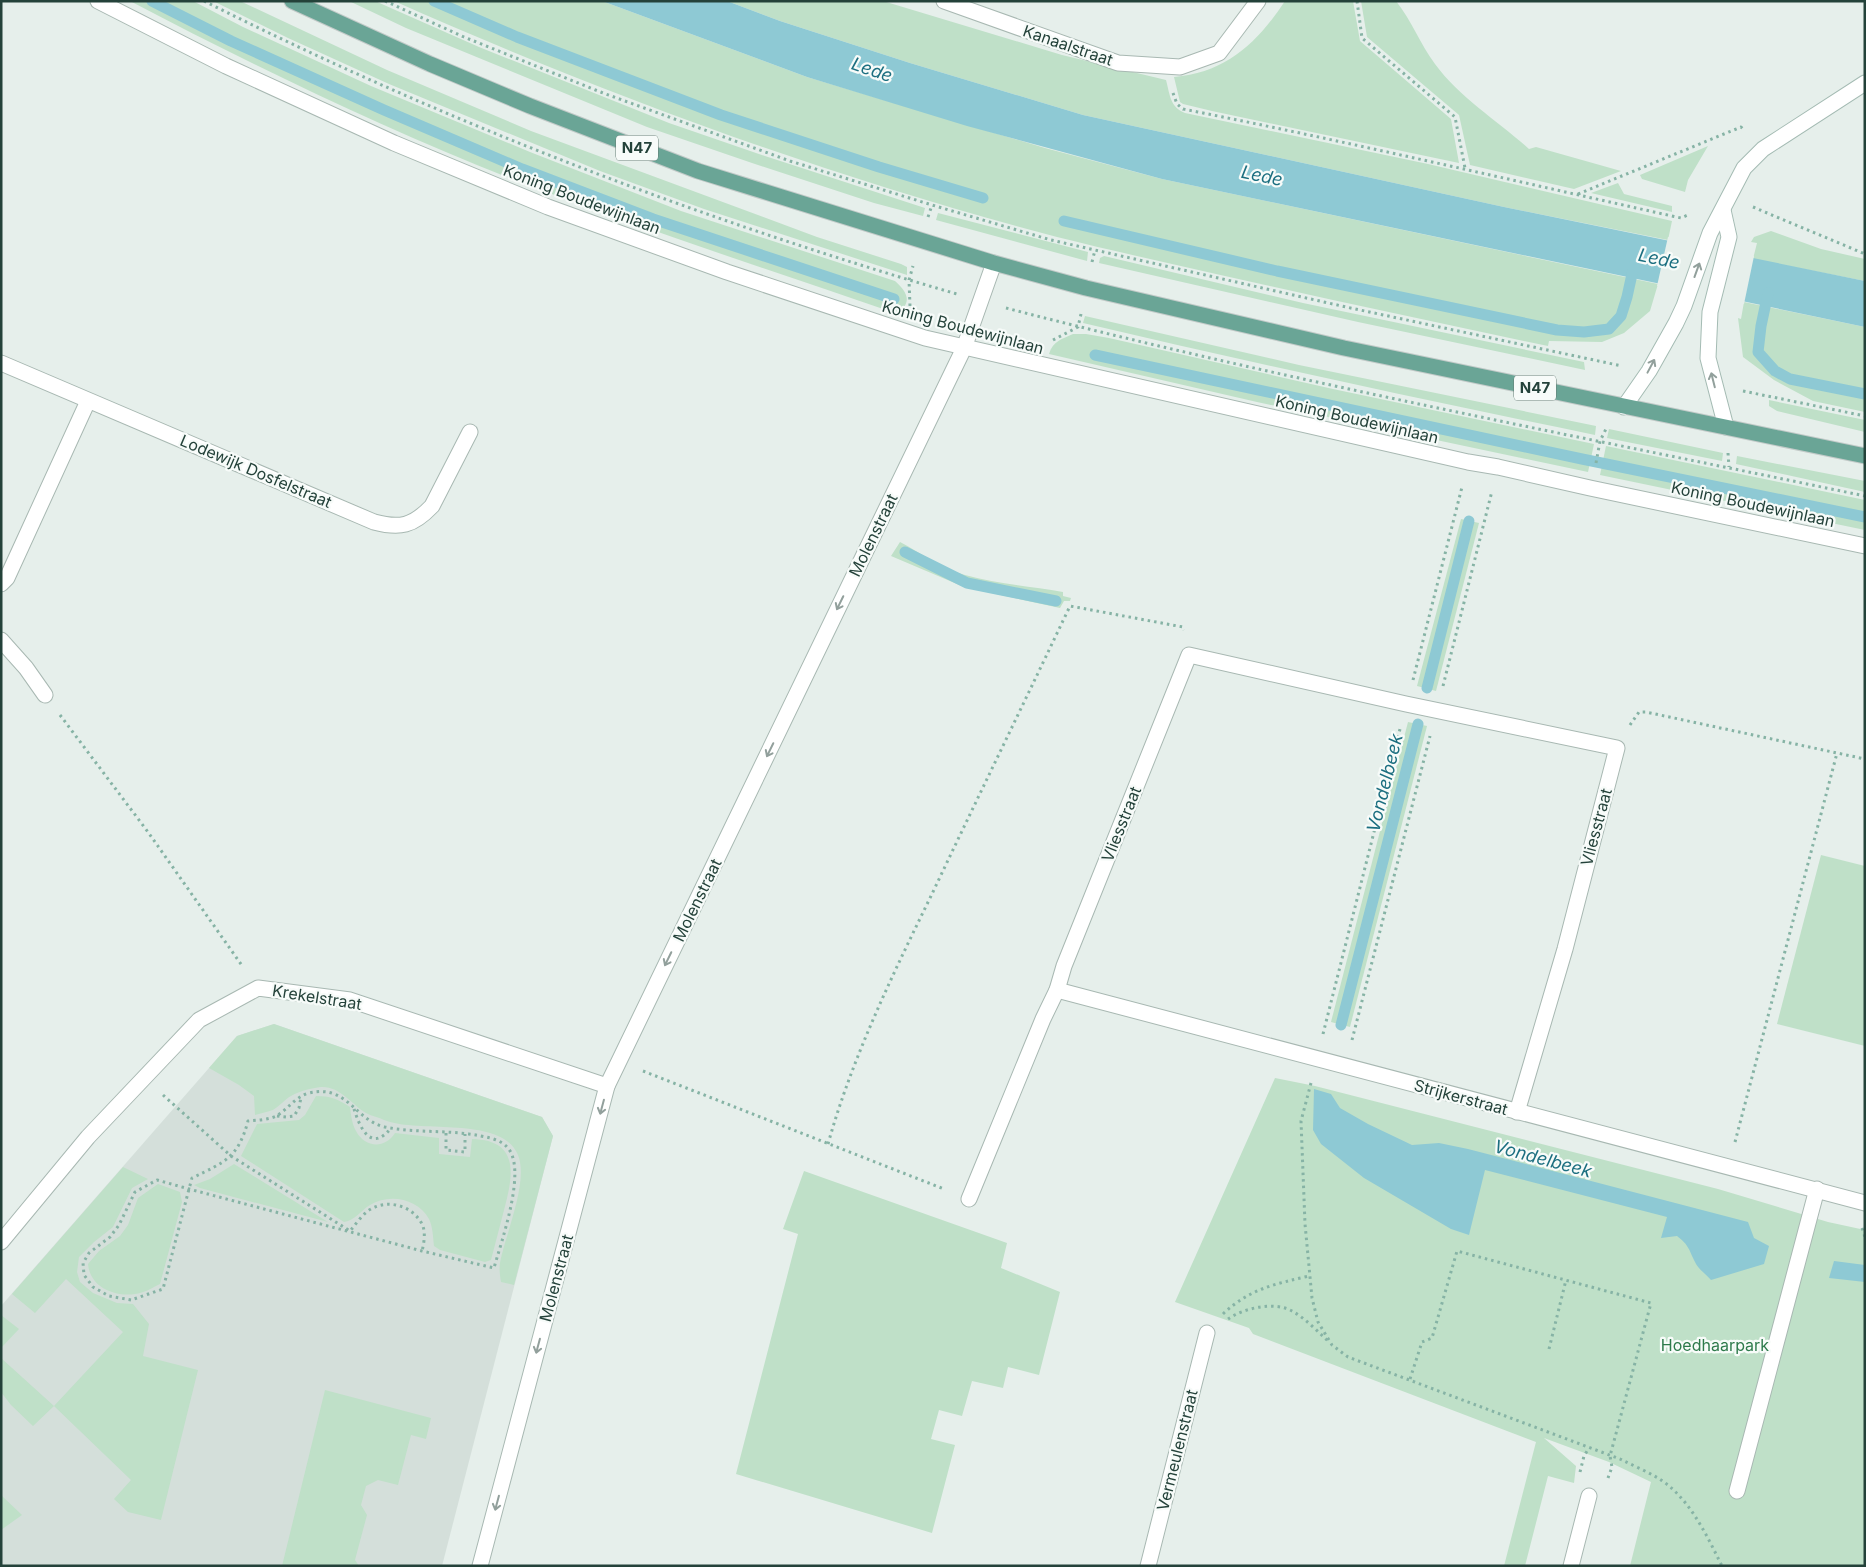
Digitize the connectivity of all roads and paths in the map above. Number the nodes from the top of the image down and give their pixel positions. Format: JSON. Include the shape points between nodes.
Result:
{"nodes":[{"id":1,"x":98,"y":1,"type":"edge"},
{"id":2,"x":292,"y":1,"type":"edge"},
{"id":3,"x":385,"y":1,"type":"edge"},
{"id":4,"x":944,"y":1,"type":"edge"},
{"id":5,"x":1258,"y":1,"type":"edge"},
{"id":6,"x":1357,"y":1,"type":"edge"},
{"id":7,"x":1168,"y":66,"type":"junction"},
{"id":8,"x":1865,"y":83,"type":"edge"},
{"id":9,"x":1763,"y":149,"type":"junction"},
{"id":10,"x":1465,"y":168,"type":"junction"},
{"id":11,"x":1577,"y":194,"type":"junction"},
{"id":12,"x":1726,"y":203,"type":"junction"},
{"id":13,"x":1865,"y":254,"type":"edge"},
{"id":14,"x":994,"y":263,"type":"junction"},
{"id":15,"x":964,"y":348,"type":"junction"},
{"id":16,"x":1,"y":363,"type":"edge"},
{"id":17,"x":1649,"y":371,"type":"junction"},
{"id":18,"x":1714,"y":385,"type":"junction"},
{"id":19,"x":88,"y":401,"type":"junction"},
{"id":20,"x":1624,"y":407,"type":"junction"},
{"id":21,"x":1865,"y":416,"type":"edge"},
{"id":22,"x":1726,"y":427,"type":"junction"},
{"id":23,"x":470,"y":432,"type":"dead end"},
{"id":24,"x":1600,"y":441,"type":"dead end"},
{"id":25,"x":1597,"y":455,"type":"dead end"},
{"id":26,"x":1865,"y":456,"type":"edge"},
{"id":27,"x":1468,"y":462,"type":"junction"},
{"id":28,"x":1498,"y":467,"type":"junction"},
{"id":29,"x":1865,"y":546,"type":"edge"},
{"id":30,"x":1,"y":584,"type":"edge"},
{"id":31,"x":1,"y":640,"type":"edge"},
{"id":32,"x":1189,"y":655,"type":"junction"},
{"id":33,"x":45,"y":695,"type":"joint"},
{"id":34,"x":1406,"y":704,"type":"junction"},
{"id":35,"x":1437,"y":710,"type":"junction"},
{"id":36,"x":1617,"y":748,"type":"junction"},
{"id":37,"x":1837,"y":753,"type":"junction"},
{"id":38,"x":1865,"y":759,"type":"edge"},
{"id":39,"x":258,"y":988,"type":"junction"},
{"id":40,"x":1057,"y":990,"type":"junction"},
{"id":41,"x":1317,"y":1060,"type":"junction"},
{"id":42,"x":619,"y":1062,"type":"junction"},
{"id":43,"x":1344,"y":1067,"type":"junction"},
{"id":44,"x":144,"y":1078,"type":"junction"},
{"id":45,"x":607,"y":1086,"type":"junction"},
{"id":46,"x":302,"y":1096,"type":"junction"},
{"id":47,"x":354,"y":1107,"type":"junction"},
{"id":48,"x":1517,"y":1112,"type":"junction"},
{"id":49,"x":277,"y":1116,"type":"junction"},
{"id":50,"x":391,"y":1128,"type":"junction"},
{"id":51,"x":446,"y":1132,"type":"junction"},
{"id":52,"x":465,"y":1134,"type":"junction"},
{"id":53,"x":828,"y":1144,"type":"junction"},
{"id":54,"x":231,"y":1156,"type":"junction"},
{"id":55,"x":1728,"y":1166,"type":"junction"},
{"id":56,"x":189,"y":1189,"type":"junction"},
{"id":57,"x":1817,"y":1189,"type":"junction"},
{"id":58,"x":969,"y":1199,"type":"joint"},
{"id":59,"x":1865,"y":1203,"type":"edge"},
{"id":60,"x":1862,"y":1230,"type":"dead end"},
{"id":61,"x":350,"y":1232,"type":"junction"},
{"id":62,"x":1865,"y":1237,"type":"edge"},
{"id":63,"x":1,"y":1242,"type":"edge"},
{"id":64,"x":422,"y":1251,"type":"junction"},
{"id":65,"x":1309,"y":1276,"type":"junction"},
{"id":66,"x":1566,"y":1280,"type":"junction"},
{"id":67,"x":1207,"y":1333,"type":"junction"},
{"id":68,"x":1332,"y":1345,"type":"junction"},
{"id":69,"x":1549,"y":1350,"type":"dead end"},
{"id":70,"x":1410,"y":1379,"type":"junction"},
{"id":71,"x":1610,"y":1456,"type":"junction"},
{"id":72,"x":1737,"y":1491,"type":"dead end"},
{"id":73,"x":1589,"y":1496,"type":"dead end"},
{"id":74,"x":480,"y":1566,"type":"edge"},
{"id":75,"x":1148,"y":1566,"type":"edge"},
{"id":76,"x":1570,"y":1566,"type":"edge"},
{"id":77,"x":1722,"y":1566,"type":"edge"}],
"edges":[{"from":1,"to":15,"type":"street","name":"Koning Boudewijnlaan","via":[[226,66],[394,143],[548,207],[901,331]]},
{"from":2,"to":14,"type":"main road","number":"N47","via":[[439,68],[698,171]]},
{"from":3,"to":17,"type":"path","via":[[603,93],[790,161],[932,205],[1052,240]]},
{"from":4,"to":7,"type":"street","name":"Kanaalstraat","via":[[1118,63]]},
{"from":5,"to":7,"type":"street","name":"Kanaalstraat","via":[[1219,53],[1180,67]]},
{"from":6,"to":10,"type":"path","via":[[1362,38],[1455,117]]},
{"from":7,"to":10,"type":"path","via":[[1174,99],[1183,109]]},
{"from":8,"to":9,"type":"street"},
{"from":9,"to":11,"type":"path","via":[[1741,127]]},
{"from":9,"to":12,"type":"street","via":[[1744,168]]},
{"from":10,"to":11,"type":"path"},
{"from":11,"to":12,"type":"path","via":[[1681,218]]},
{"from":12,"to":13,"type":"path"},
{"from":17,"to":12,"type":"street","one_way":true,"via":[[1684,306],[1710,233]]},
{"from":18,"to":12,"type":"street","one_way":true,"via":[[1708,358],[1710,312],[1729,237]]},
{"from":14,"to":15,"type":"street","name":"Molenstraat"},
{"from":14,"to":20,"type":"main road","number":"N47","via":[[1086,288],[1344,348]]},
{"from":15,"to":27,"type":"street","name":"Koning Boudewijnlaan"},
{"from":15,"to":42,"type":"street","name":"Molenstraat","one_way":true},
{"from":16,"to":19,"type":"street","name":"Lodewijk Dosfelstraat"},
{"from":17,"to":20,"type":"street"},
{"from":18,"to":21,"type":"path"},
{"from":18,"to":22,"type":"street"},
{"from":19,"to":23,"type":"street","name":"Lodewijk Dosfelstraat","via":[[388,526],[411,523],[432,506]]},
{"from":19,"to":30,"type":"street","via":[[7,578]]},
{"from":20,"to":22,"type":"main road","number":"N47"},
{"from":22,"to":26,"type":"main road","number":"N47"},
{"from":24,"to":25,"type":"path"},
{"from":27,"to":28,"type":"street","name":"Koning Boudewijnlaan"},
{"from":27,"to":34,"type":"path"},
{"from":28,"to":29,"type":"street","name":"Koning Boudewijnlaan"},
{"from":28,"to":35,"type":"path"},
{"from":31,"to":33,"type":"street"},
{"from":32,"to":34,"type":"street"},
{"from":32,"to":40,"type":"street","name":"Vliesstraat"},
{"from":32,"to":53,"type":"path","via":[[1183,627],[1070,606],[885,995],[848,1082]]},
{"from":33,"to":39,"type":"path","via":[[148,832]]},
{"from":34,"to":35,"type":"street"},
{"from":34,"to":41,"type":"path"},
{"from":35,"to":36,"type":"street"},
{"from":35,"to":43,"type":"path"},
{"from":36,"to":37,"type":"path","via":[[1639,712]]},
{"from":36,"to":48,"type":"street","name":"Vliesstraat"},
{"from":37,"to":38,"type":"path"},
{"from":37,"to":55,"type":"path"},
{"from":39,"to":44,"type":"street","name":"Krekelstraat","via":[[199,1020]]},
{"from":39,"to":45,"type":"street","name":"Krekelstraat","via":[[350,1000]]},
{"from":40,"to":41,"type":"street","name":"Strijkerstraat"},
{"from":40,"to":58,"type":"street","name":"Vliesstraat"},
{"from":41,"to":43,"type":"street","name":"Strijkerstraat"},
{"from":41,"to":65,"type":"path","via":[[1301,1121]]},
{"from":42,"to":45,"type":"street","name":"Molenstraat"},
{"from":42,"to":53,"type":"path"},
{"from":43,"to":48,"type":"street","name":"Strijkerstraat"},
{"from":44,"to":54,"type":"path"},
{"from":44,"to":63,"type":"street","name":"Krekelstraat","via":[[88,1137]]},
{"from":45,"to":74,"type":"street","name":"Molenstraat","one_way":true},
{"from":46,"to":47,"type":"path","via":[[330,1092]]},
{"from":46,"to":49,"type":"path"},
{"from":46,"to":49,"type":"path","via":[[294,1116]]},
{"from":47,"to":50,"type":"path"},
{"from":47,"to":50,"type":"path","via":[[363,1132],[371,1137],[384,1137]]},
{"from":48,"to":55,"type":"street","name":"Strijkerstraat"},
{"from":49,"to":54,"type":"path","via":[[248,1121],[244,1138]]},
{"from":50,"to":51,"type":"path"},
{"from":51,"to":52,"type":"path"},
{"from":51,"to":52,"type":"path","via":[[446,1150],[465,1152]]},
{"from":52,"to":64,"type":"path","via":[[497,1140],[508,1148],[513,1157],[516,1173],[514,1191],[494,1268]]},
{"from":53,"to":58,"type":"path"},
{"from":54,"to":56,"type":"path","via":[[192,1178]]},
{"from":54,"to":61,"type":"path"},
{"from":55,"to":57,"type":"street","name":"Strijkerstraat"},
{"from":56,"to":56,"type":"path","via":[[163,1289],[132,1300],[108,1296],[93,1287],[84,1275],[83,1263],[89,1253],[110,1237],[119,1225],[135,1192],[157,1180]]},
{"from":56,"to":61,"type":"path"},
{"from":57,"to":59,"type":"street","name":"Strijkerstraat"},
{"from":57,"to":72,"type":"street"},
{"from":60,"to":62,"type":"path"},
{"from":61,"to":64,"type":"path"},
{"from":61,"to":64,"type":"path","via":[[374,1207],[400,1205],[414,1214],[422,1225]]},
{"from":65,"to":67,"type":"path","via":[[1270,1285],[1249,1294],[1218,1318]]},
{"from":65,"to":68,"type":"path","via":[[1318,1322]]},
{"from":66,"to":69,"type":"path"},
{"from":66,"to":70,"type":"path","via":[[1456,1252],[1432,1338],[1422,1342]]},
{"from":66,"to":71,"type":"path","via":[[1651,1303]]},
{"from":67,"to":68,"type":"path","via":[[1234,1315],[1274,1306],[1291,1310]]},
{"from":67,"to":75,"type":"street","name":"Vermeulenstraat"},
{"from":68,"to":70,"type":"path","via":[[1348,1357]]},
{"from":70,"to":71,"type":"path"},
{"from":71,"to":77,"type":"path","via":[[1659,1478],[1676,1492],[1690,1509]]},
{"from":73,"to":76,"type":"street"}]}
